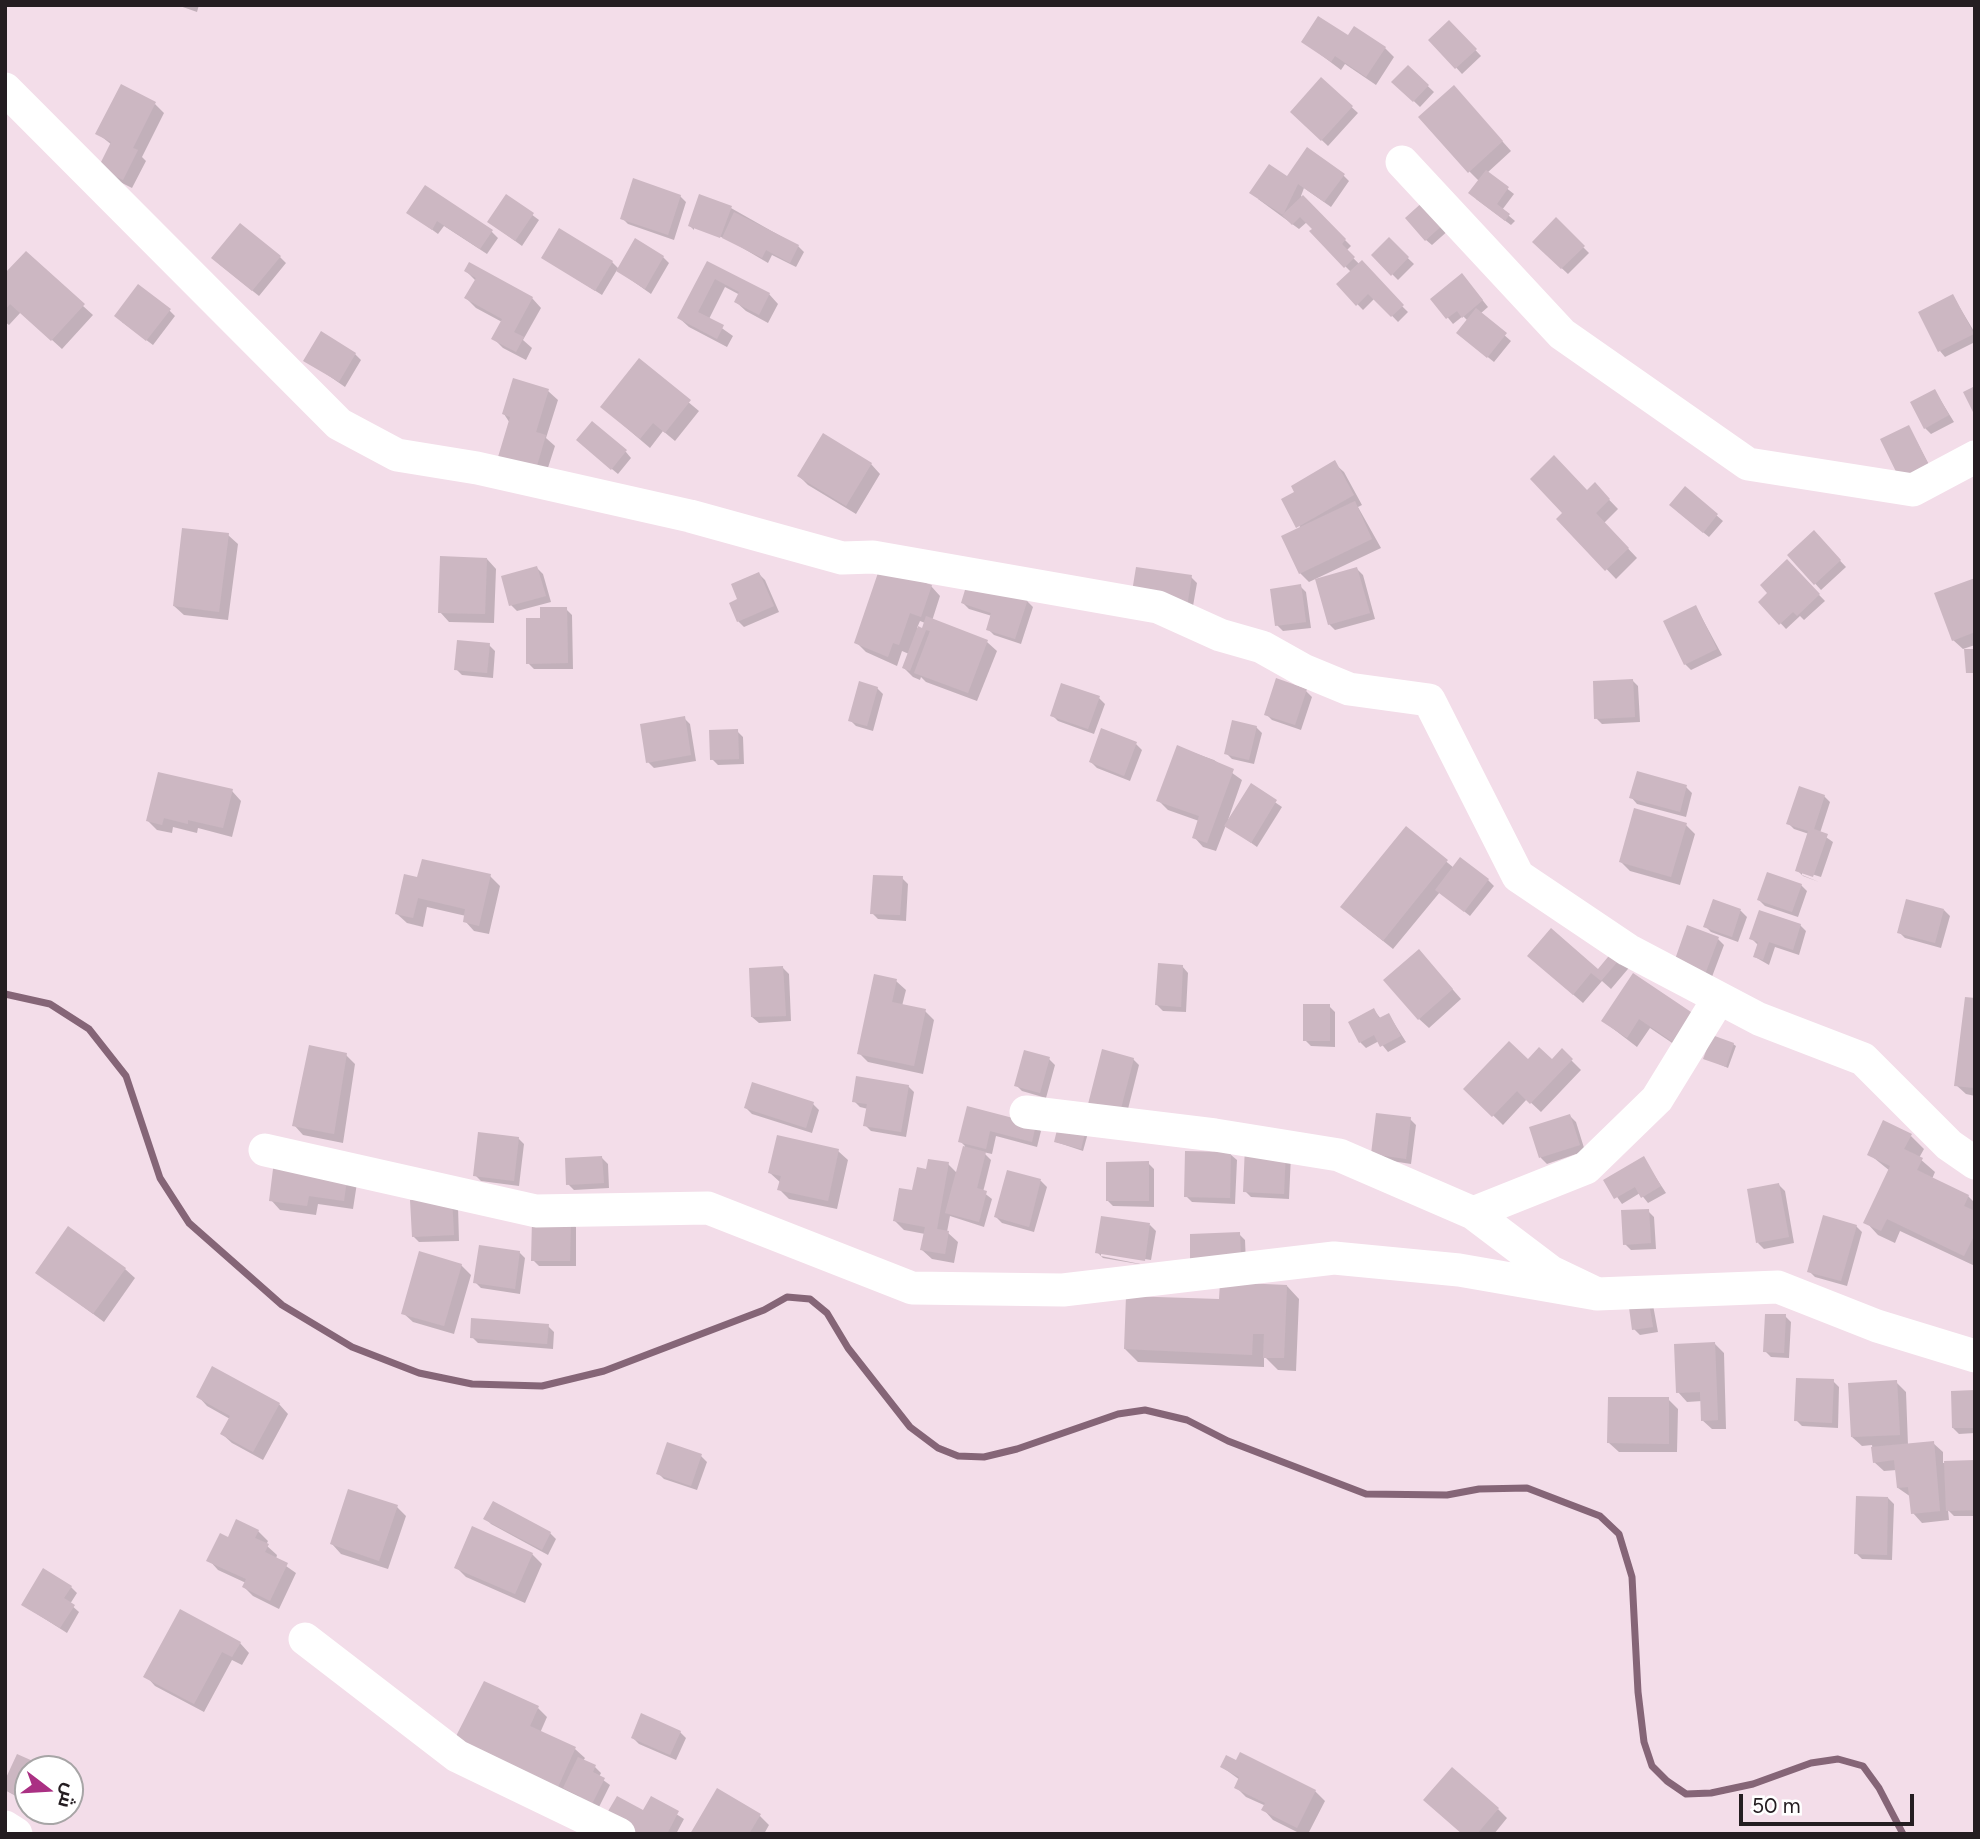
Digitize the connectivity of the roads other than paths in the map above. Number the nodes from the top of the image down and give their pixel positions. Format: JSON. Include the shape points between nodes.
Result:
{"nodes":[{"id":1,"x":5,"y":89,"type":"edge"},
{"id":2,"x":1402,"y":163,"type":"dead end"},
{"id":3,"x":1975,"y":457,"type":"edge"},
{"id":4,"x":1719,"y":998,"type":"junction"},
{"id":5,"x":1026,"y":1112,"type":"dead end"},
{"id":6,"x":265,"y":1150,"type":"dead end"},
{"id":7,"x":1975,"y":1163,"type":"edge"},
{"id":8,"x":1473,"y":1213,"type":"junction"},
{"id":9,"x":1597,"y":1294,"type":"junction"},
{"id":10,"x":1975,"y":1356,"type":"edge"},
{"id":11,"x":305,"y":1639,"type":"dead end"},
{"id":12,"x":5,"y":1827,"type":"edge"},
{"id":13,"x":16,"y":1834,"type":"edge"},
{"id":14,"x":619,"y":1834,"type":"edge"}],
"edges":[{"from":1,"to":4,"type":"street","via":[[339,424],[397,455],[477,468],[690,516],[842,558],[873,557],[1158,607],[1220,635],[1262,647],[1334,683],[1365,693],[1429,699],[1518,876],[1628,950]]},
{"from":2,"to":3,"type":"street","via":[[1562,334],[1748,464],[1913,490]]},
{"from":4,"to":7,"type":"street","via":[[1759,1019],[1863,1059],[1949,1145]]},
{"from":4,"to":8,"type":"street","via":[[1657,1098],[1586,1168]]},
{"from":5,"to":8,"type":"street","via":[[1339,1155]]},
{"from":6,"to":9,"type":"street","via":[[536,1211],[708,1208],[912,1288],[1063,1290],[1334,1258],[1459,1270]]},
{"from":8,"to":9,"type":"street","via":[[1551,1272]]},
{"from":9,"to":10,"type":"street","via":[[1778,1287],[1877,1326]]},
{"from":11,"to":14,"type":"street","via":[[457,1756]]},
{"from":12,"to":13,"type":"street"}]}
